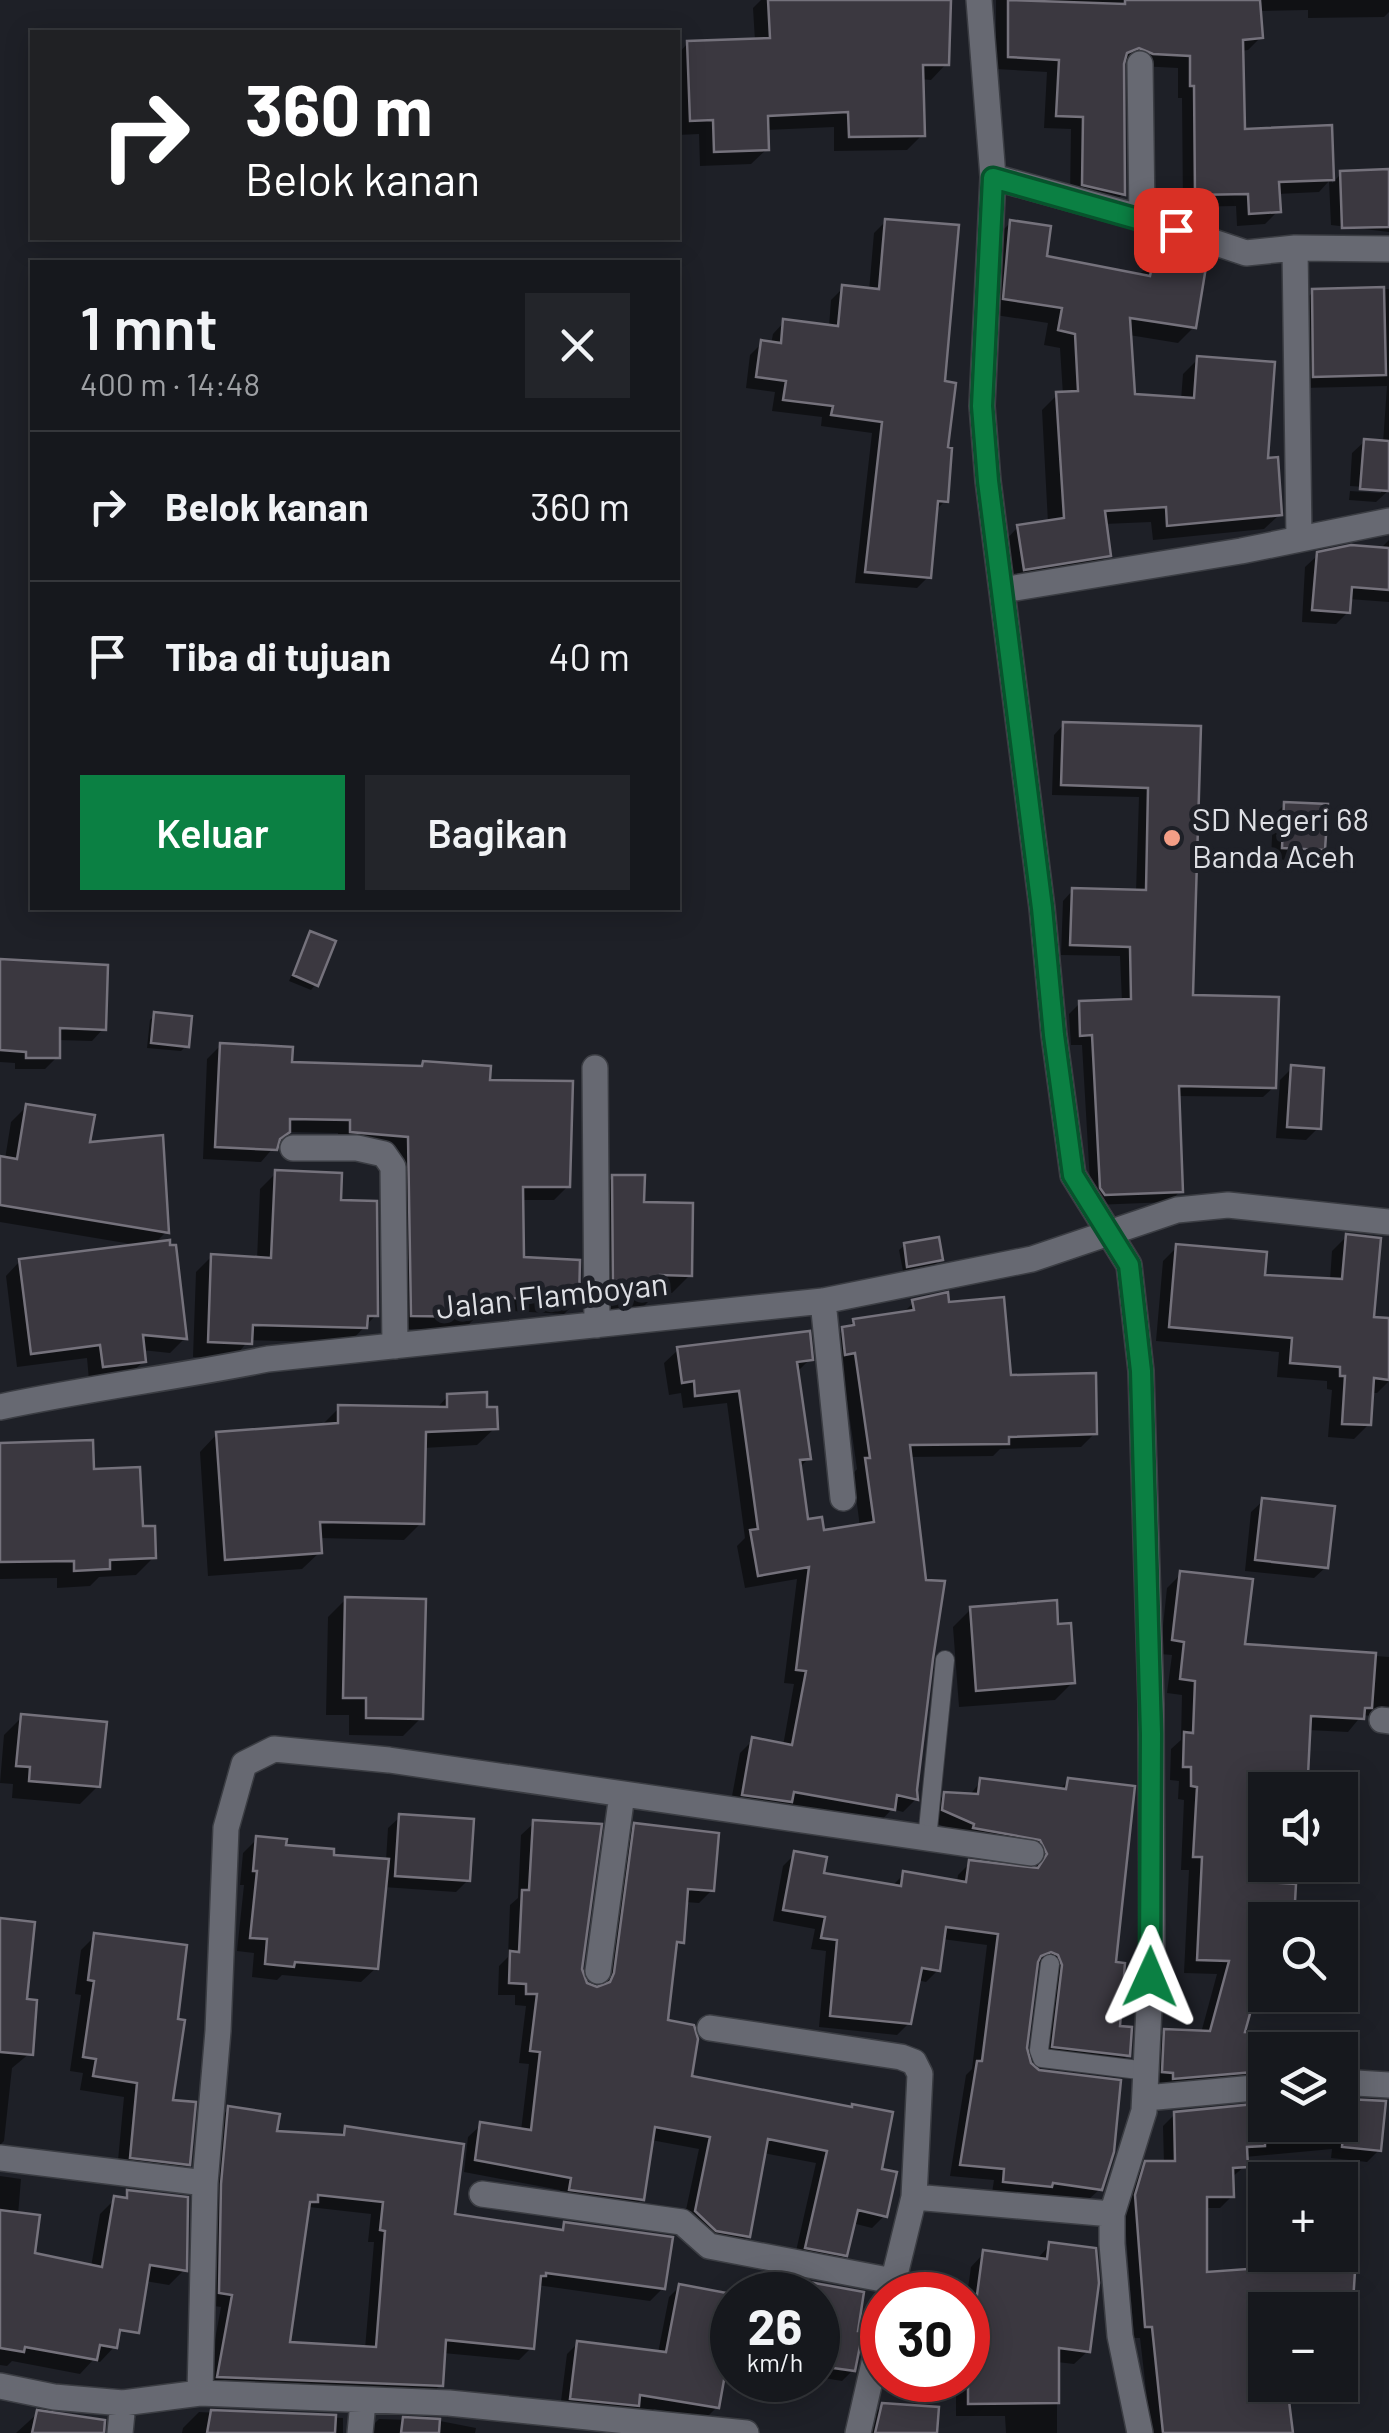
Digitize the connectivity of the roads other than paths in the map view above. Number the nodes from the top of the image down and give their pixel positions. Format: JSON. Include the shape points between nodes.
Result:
{"nodes":[{"id":1,"x":979,"y":0,"type":"edge"},
{"id":2,"x":1140,"y":64,"type":"dead end"},
{"id":3,"x":993,"y":178,"type":"junction"},
{"id":4,"x":1142,"y":218,"type":"junction"},
{"id":5,"x":1295,"y":248,"type":"junction"},
{"id":6,"x":1389,"y":249,"type":"edge"},
{"id":7,"x":1389,"y":521,"type":"edge"},
{"id":8,"x":1300,"y":539,"type":"junction"},
{"id":9,"x":1002,"y":590,"type":"junction"},
{"id":10,"x":595,"y":1068,"type":"dead end"},
{"id":11,"x":294,"y":1148,"type":"dead end"},
{"id":12,"x":1389,"y":1222,"type":"edge"},
{"id":13,"x":1107,"y":1233,"type":"junction"},
{"id":14,"x":823,"y":1300,"type":"junction"},
{"id":15,"x":597,"y":1325,"type":"junction"},
{"id":16,"x":395,"y":1346,"type":"junction"},
{"id":17,"x":0,"y":1405,"type":"edge"},
{"id":18,"x":843,"y":1498,"type":"dead end"},
{"id":19,"x":944,"y":1660,"type":"dead end"},
{"id":20,"x":622,"y":1794,"type":"junction"},
{"id":21,"x":927,"y":1839,"type":"junction"},
{"id":22,"x":1031,"y":1853,"type":"dead end"},
{"id":23,"x":1050,"y":1964,"type":"dead end"},
{"id":24,"x":598,"y":1971,"type":"dead end"},
{"id":25,"x":710,"y":2028,"type":"dead end"},
{"id":26,"x":1147,"y":2070,"type":"junction"},
{"id":27,"x":1358,"y":2083,"type":"edge"},
{"id":28,"x":1389,"y":2085,"type":"edge"},
{"id":29,"x":1248,"y":2088,"type":"edge"},
{"id":30,"x":1146,"y":2098,"type":"junction"},
{"id":31,"x":0,"y":2158,"type":"edge"},
{"id":32,"x":205,"y":2184,"type":"junction"},
{"id":33,"x":482,"y":2194,"type":"dead end"},
{"id":34,"x":914,"y":2197,"type":"junction"},
{"id":35,"x":1112,"y":2214,"type":"junction"},
{"id":36,"x":896,"y":2272,"type":"edge"},
{"id":37,"x":860,"y":2281,"type":"edge"},
{"id":38,"x":0,"y":2386,"type":"edge"},
{"id":39,"x":200,"y":2393,"type":"junction"},
{"id":40,"x":363,"y":2402,"type":"junction"},
{"id":41,"x":865,"y":2402,"type":"edge"},
{"id":42,"x":123,"y":2403,"type":"junction"},
{"id":43,"x":120,"y":2433,"type":"edge"},
{"id":44,"x":360,"y":2433,"type":"edge"},
{"id":45,"x":746,"y":2433,"type":"edge"},
{"id":46,"x":858,"y":2433,"type":"edge"},
{"id":47,"x":1140,"y":2433,"type":"edge"}],
"edges":[{"from":1,"to":3,"type":"street"},
{"from":2,"to":4,"type":"street"},
{"from":3,"to":4,"type":"street"},
{"from":3,"to":9,"type":"street","via":[[982,406]]},
{"from":4,"to":5,"type":"street","via":[[1246,253]]},
{"from":5,"to":6,"type":"street"},
{"from":5,"to":8,"type":"street"},
{"from":7,"to":8,"type":"street"},
{"from":8,"to":9,"type":"street"},
{"from":9,"to":13,"type":"street","via":[[1073,1175]]},
{"from":10,"to":15,"type":"street"},
{"from":11,"to":16,"type":"street","via":[[357,1148],[384,1154],[394,1168]]},
{"from":12,"to":13,"type":"street","name":"Jalan Flamboyan","via":[[1228,1206],[1177,1210]]},
{"from":13,"to":14,"type":"street","name":"Jalan Flamboyan","via":[[1032,1259]]},
{"from":13,"to":26,"type":"street","via":[[1129,1265],[1141,1371],[1152,1826]]},
{"from":14,"to":15,"type":"street","name":"Jalan Flamboyan"},
{"from":14,"to":18,"type":"street"},
{"from":15,"to":16,"type":"street","name":"Jalan Flamboyan"},
{"from":16,"to":17,"type":"street","name":"Jalan Flamboyan","via":[[268,1359]]},
{"from":19,"to":21,"type":"lane"},
{"from":20,"to":21,"type":"street"},
{"from":20,"to":24,"type":"street"},
{"from":20,"to":32,"type":"street","via":[[274,1749],[244,1764],[226,1828]]},
{"from":21,"to":22,"type":"street"},
{"from":23,"to":26,"type":"lane","via":[[1042,2058]]},
{"from":25,"to":34,"type":"street","via":[[914,2062],[920,2074]]},
{"from":26,"to":30,"type":"street"},
{"from":27,"to":28,"type":"street"},
{"from":29,"to":30,"type":"street"},
{"from":30,"to":35,"type":"street"},
{"from":31,"to":32,"type":"street"},
{"from":32,"to":39,"type":"street"},
{"from":33,"to":37,"type":"street","via":[[682,2222],[708,2246]]},
{"from":34,"to":35,"type":"street"},
{"from":34,"to":36,"type":"street"},
{"from":35,"to":47,"type":"street","via":[[1120,2336]]},
{"from":38,"to":42,"type":"street"},
{"from":39,"to":40,"type":"street"},
{"from":39,"to":42,"type":"street"},
{"from":40,"to":44,"type":"street"},
{"from":40,"to":45,"type":"street","via":[[449,2403]]},
{"from":41,"to":46,"type":"street"},
{"from":42,"to":43,"type":"street"}]}
